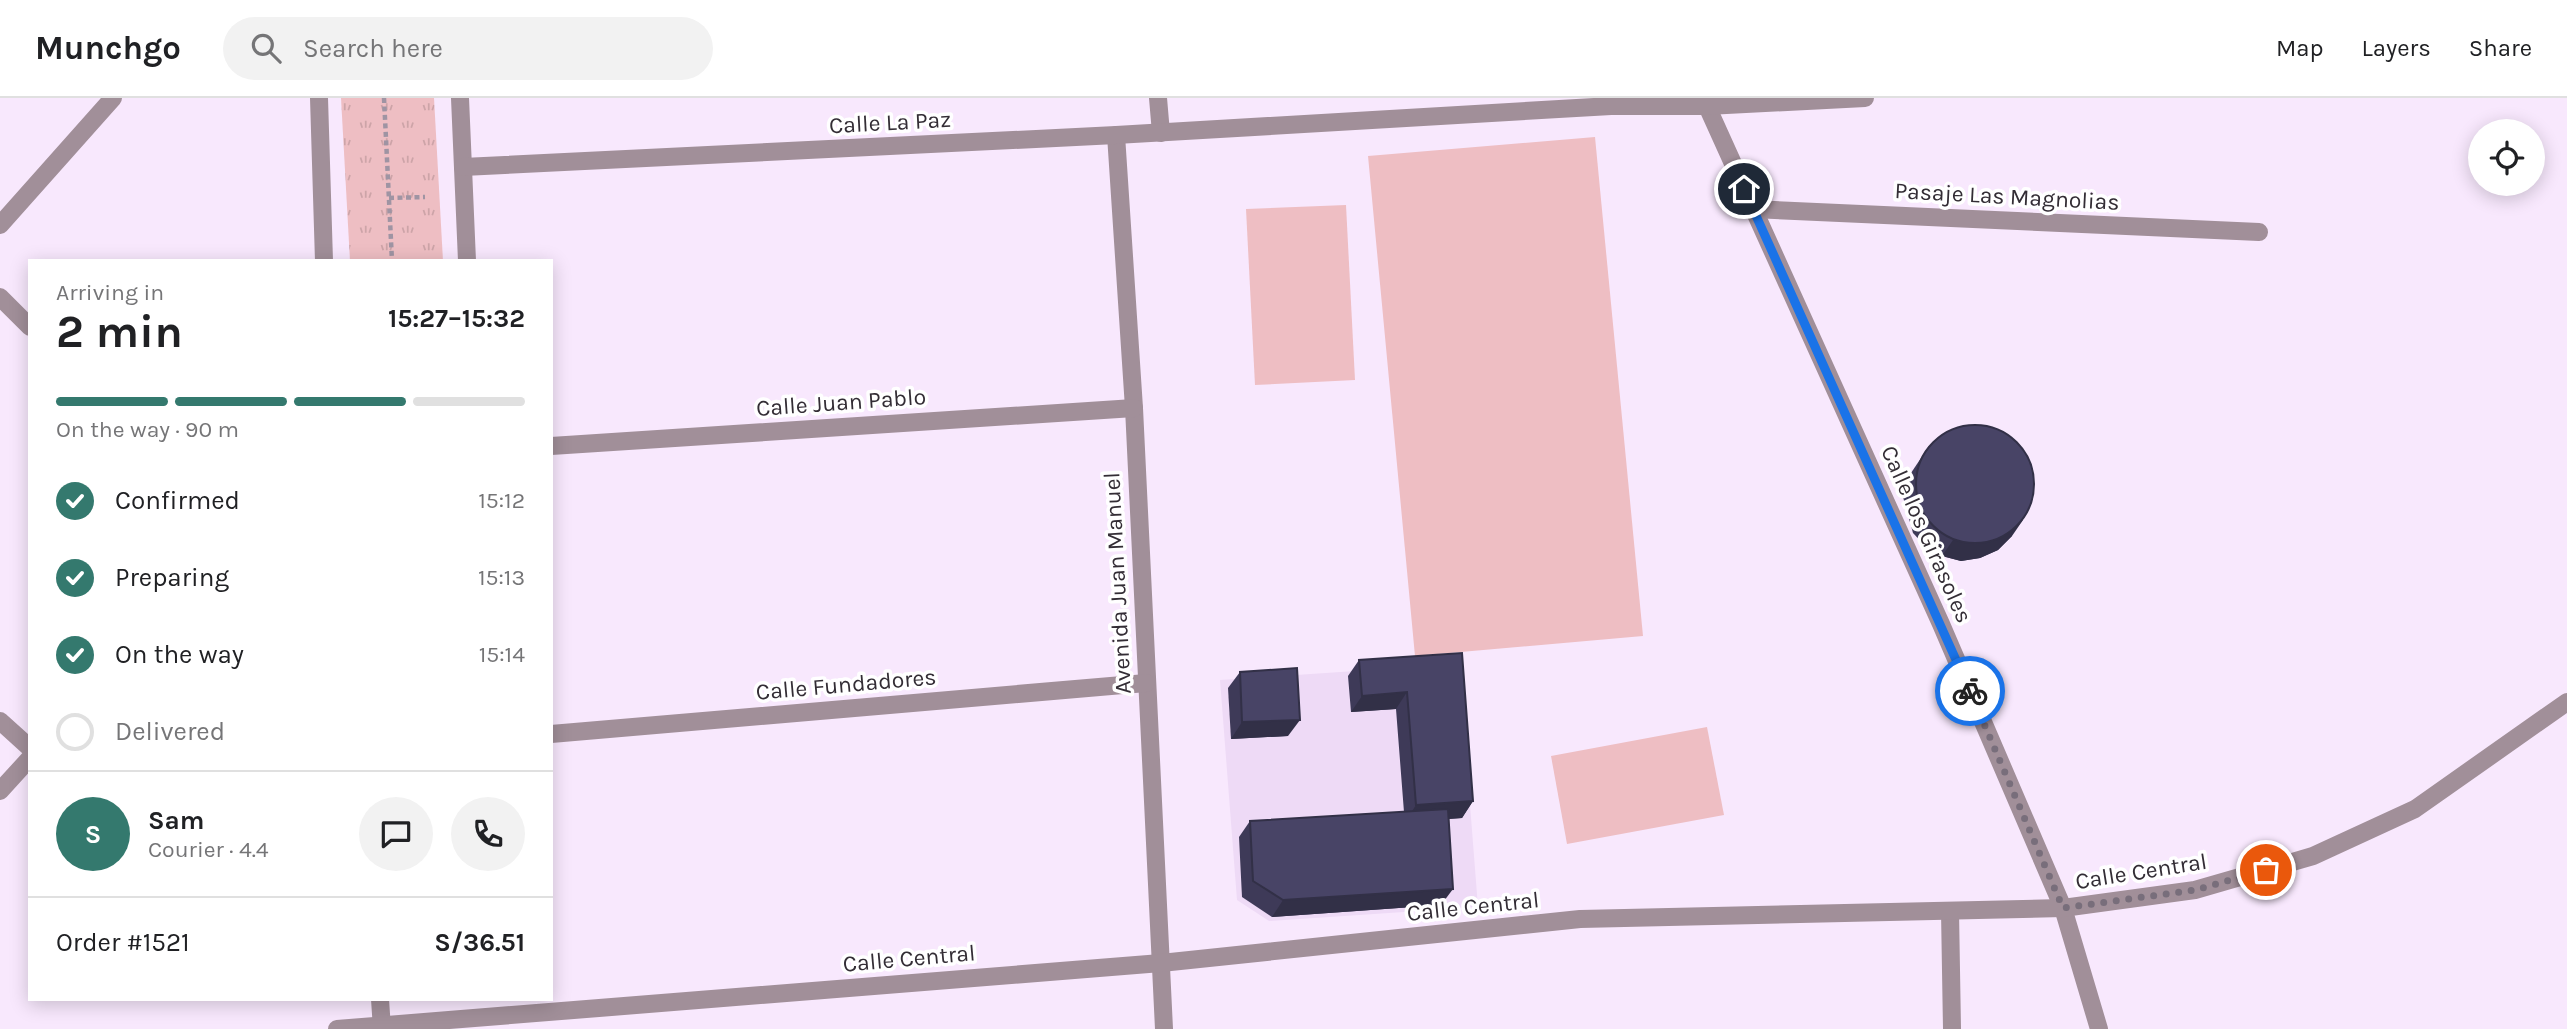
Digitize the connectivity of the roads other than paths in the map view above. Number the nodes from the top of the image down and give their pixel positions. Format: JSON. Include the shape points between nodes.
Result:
{"nodes":[{"id":1,"x":113,"y":98,"type":"edge"},
{"id":2,"x":319,"y":98,"type":"edge"},
{"id":3,"x":460,"y":98,"type":"edge"},
{"id":4,"x":1158,"y":98,"type":"edge"},
{"id":5,"x":1864,"y":98,"type":"edge"},
{"id":6,"x":1750,"y":101,"type":"edge"},
{"id":7,"x":1613,"y":102,"type":"edge"},
{"id":8,"x":1707,"y":106,"type":"junction"},
{"id":9,"x":1161,"y":133,"type":"junction"},
{"id":10,"x":1116,"y":135,"type":"junction"},
{"id":11,"x":463,"y":167,"type":"junction"},
{"id":12,"x":1753,"y":209,"type":"junction"},
{"id":13,"x":0,"y":225,"type":"edge"},
{"id":14,"x":2259,"y":232,"type":"dead end"},
{"id":15,"x":324,"y":259,"type":"edge"},
{"id":16,"x":467,"y":259,"type":"edge"},
{"id":17,"x":0,"y":297,"type":"edge"},
{"id":18,"x":28,"y":325,"type":"edge"},
{"id":19,"x":1134,"y":408,"type":"junction"},
{"id":20,"x":553,"y":446,"type":"edge"},
{"id":21,"x":1146,"y":683,"type":"junction"},
{"id":22,"x":2567,"y":702,"type":"edge"},
{"id":23,"x":0,"y":721,"type":"edge"},
{"id":24,"x":553,"y":734,"type":"edge"},
{"id":25,"x":28,"y":746,"type":"edge"},
{"id":26,"x":28,"y":760,"type":"edge"},
{"id":27,"x":0,"y":791,"type":"edge"},
{"id":28,"x":2063,"y":908,"type":"junction"},
{"id":29,"x":1950,"y":911,"type":"junction"},
{"id":30,"x":1161,"y":963,"type":"junction"},
{"id":31,"x":380,"y":1001,"type":"edge"},
{"id":32,"x":382,"y":1027,"type":"edge"},
{"id":33,"x":337,"y":1029,"type":"edge"},
{"id":34,"x":1164,"y":1029,"type":"edge"},
{"id":35,"x":1952,"y":1029,"type":"edge"},
{"id":36,"x":2099,"y":1029,"type":"edge"}],
"edges":[{"from":1,"to":13,"type":"street"},
{"from":2,"to":15,"type":"street"},
{"from":3,"to":11,"type":"street"},
{"from":4,"to":9,"type":"street"},
{"from":5,"to":6,"type":"street","name":"Calle La Paz"},
{"from":6,"to":8,"type":"street","name":"Calle La Paz"},
{"from":7,"to":8,"type":"street","name":"Calle La Paz"},
{"from":7,"to":9,"type":"street","name":"Calle La Paz"},
{"from":8,"to":12,"type":"street","name":"Calle los Girasoles"},
{"from":9,"to":10,"type":"street","name":"Calle La Paz"},
{"from":10,"to":11,"type":"street","name":"Calle La Paz"},
{"from":10,"to":19,"type":"street","name":"Avenida Juan Manuel"},
{"from":11,"to":16,"type":"street"},
{"from":12,"to":14,"type":"street","name":"Pasaje Las Magnolias"},
{"from":12,"to":28,"type":"street","name":"Calle los Girasoles","via":[[1941,624]]},
{"from":17,"to":18,"type":"street"},
{"from":19,"to":20,"type":"street","name":"Calle Juan Pablo"},
{"from":19,"to":21,"type":"street","name":"Avenida Juan Manuel"},
{"from":21,"to":24,"type":"street","name":"Calle Fundadores"},
{"from":21,"to":30,"type":"street","name":"Avenida Juan Manuel"},
{"from":22,"to":28,"type":"street","name":"Calle Central","via":[[2414,809],[2313,856],[2195,890]]},
{"from":23,"to":25,"type":"street"},
{"from":26,"to":27,"type":"street"},
{"from":28,"to":29,"type":"street","name":"Calle Central"},
{"from":28,"to":36,"type":"street","name":"Calle los Girasoles"},
{"from":29,"to":30,"type":"street","name":"Calle Central","via":[[1580,919]]},
{"from":29,"to":35,"type":"street"},
{"from":30,"to":32,"type":"street","name":"Calle Central"},
{"from":30,"to":34,"type":"street","name":"Avenida Juan Manuel"},
{"from":31,"to":32,"type":"street"},
{"from":32,"to":33,"type":"street","name":"Calle Central"}]}
